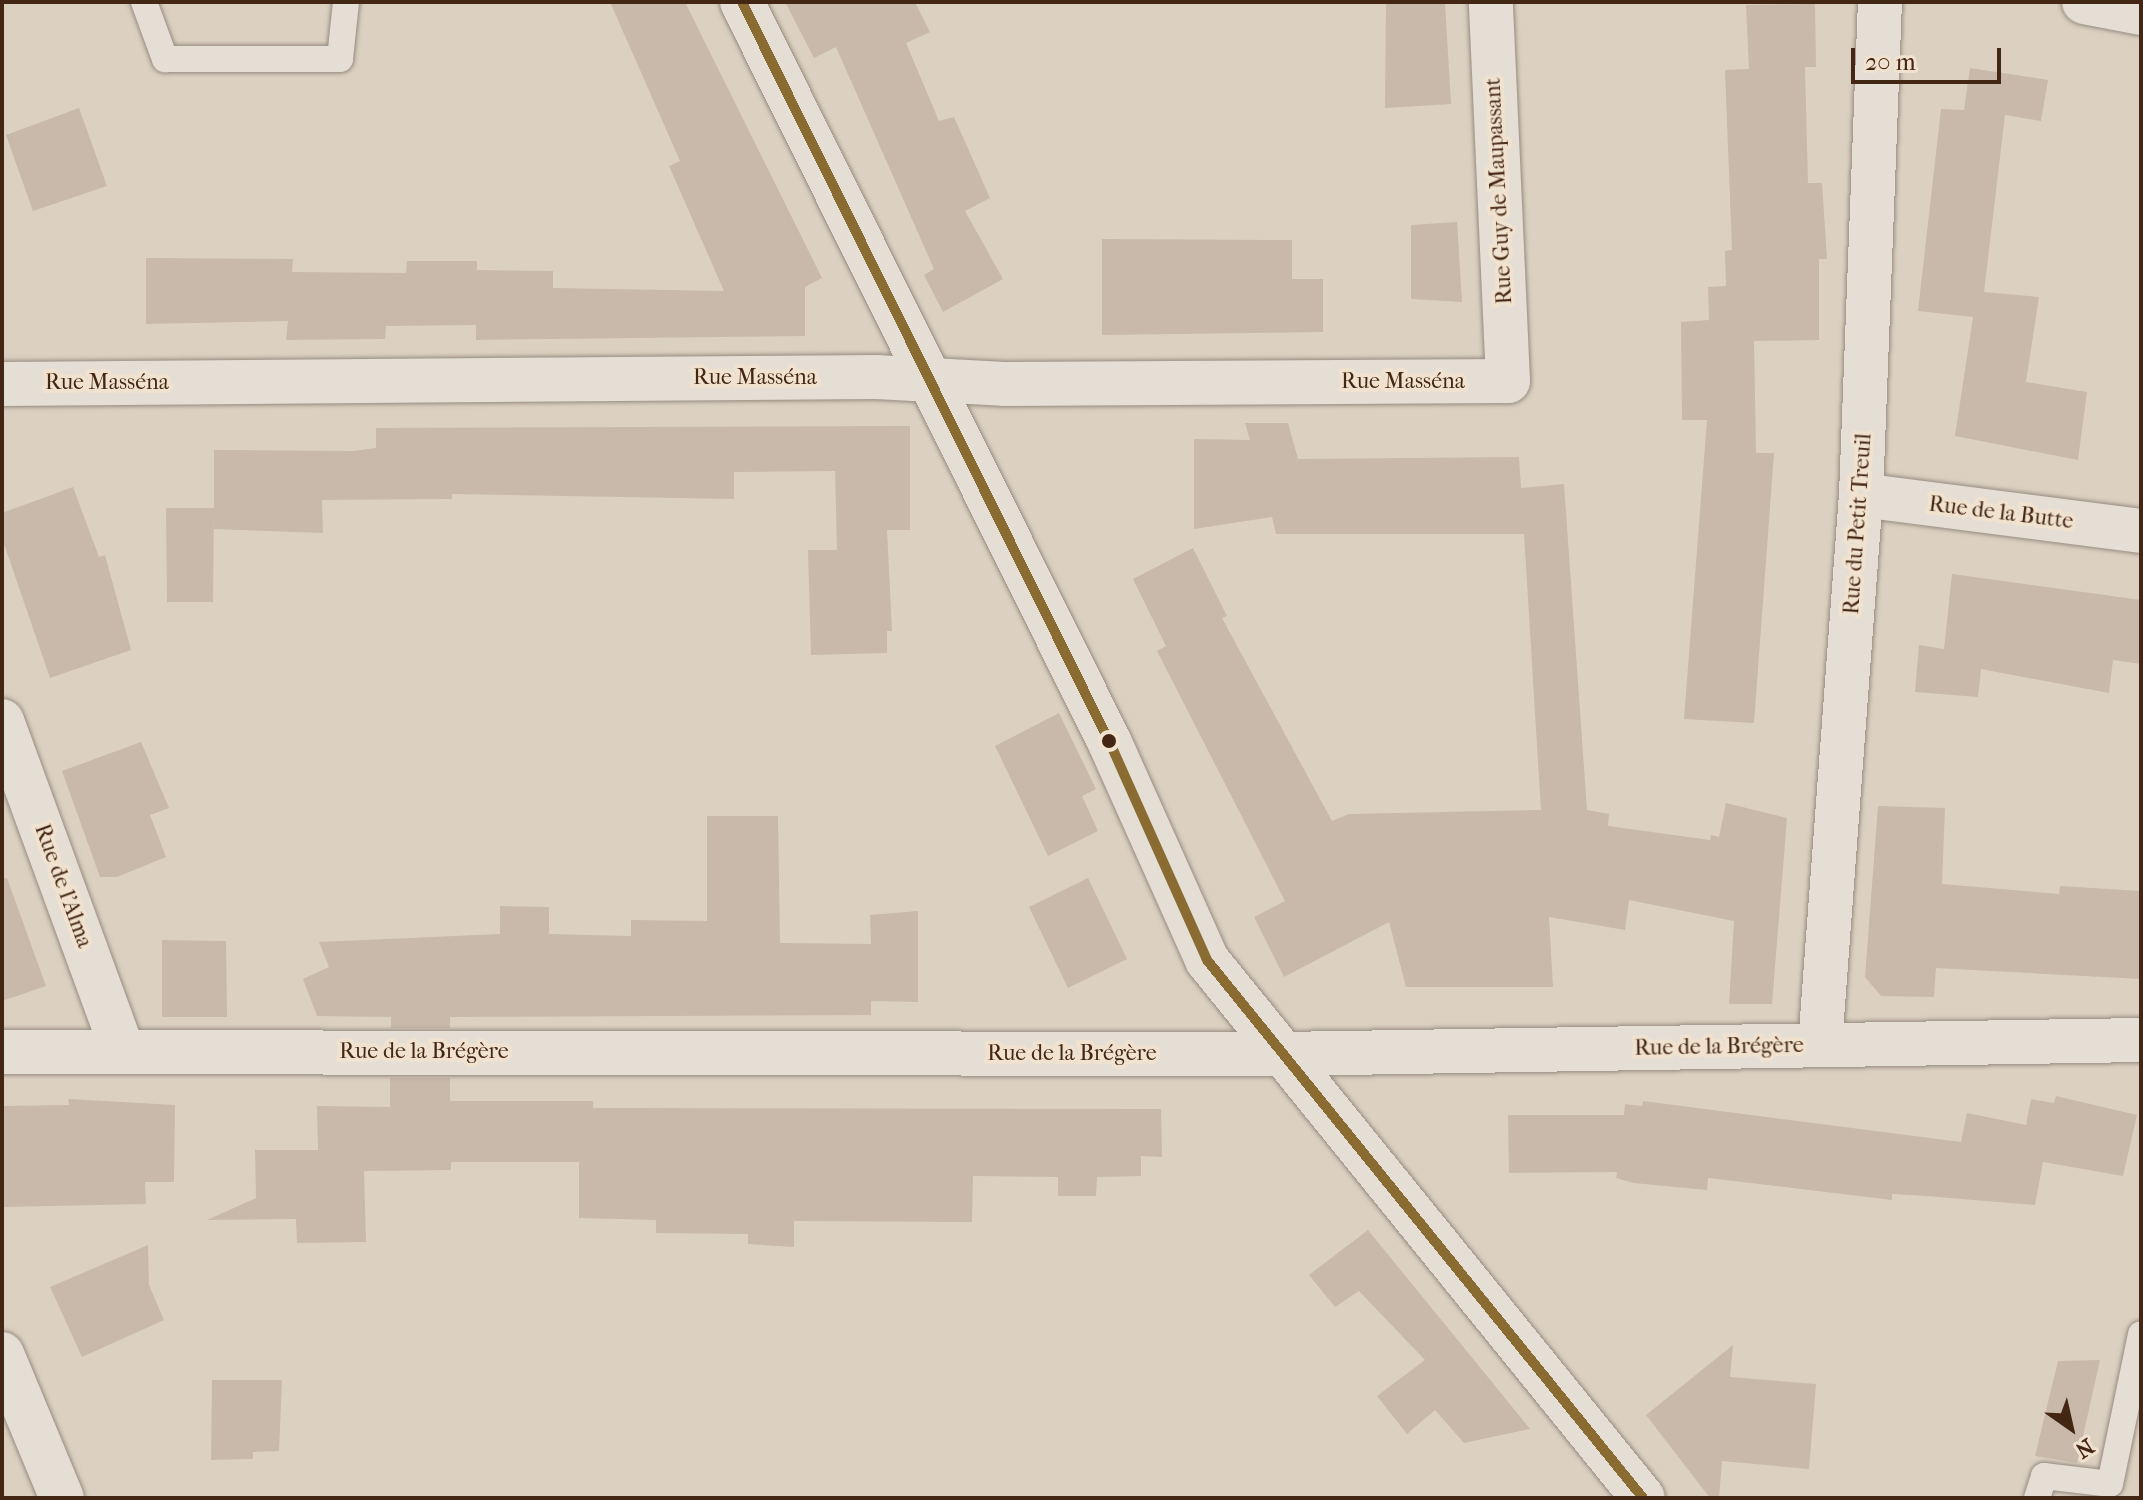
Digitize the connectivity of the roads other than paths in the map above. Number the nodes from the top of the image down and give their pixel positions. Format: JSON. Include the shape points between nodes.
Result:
{"nodes":[{"id":1,"x":144,"y":2,"type":"edge"},
{"id":2,"x":346,"y":2,"type":"edge"},
{"id":3,"x":742,"y":2,"type":"edge"},
{"id":4,"x":1491,"y":2,"type":"edge"},
{"id":5,"x":1880,"y":2,"type":"edge"},
{"id":6,"x":2084,"y":2,"type":"edge"},
{"id":7,"x":2141,"y":13,"type":"edge"},
{"id":8,"x":931,"y":378,"type":"junction"},
{"id":9,"x":1508,"y":381,"type":"joint"},
{"id":10,"x":2,"y":384,"type":"edge"},
{"id":11,"x":1861,"y":495,"type":"junction"},
{"id":12,"x":2141,"y":531,"type":"edge"},
{"id":13,"x":2,"y":721,"type":"edge"},
{"id":14,"x":2141,"y":1040,"type":"edge"},
{"id":15,"x":1820,"y":1045,"type":"junction"},
{"id":16,"x":123,"y":1051,"type":"junction"},
{"id":17,"x":2,"y":1052,"type":"edge"},
{"id":18,"x":1280,"y":1054,"type":"junction"},
{"id":19,"x":2141,"y":1334,"type":"edge"},
{"id":20,"x":2,"y":1354,"type":"edge"},
{"id":21,"x":62,"y":1498,"type":"edge"},
{"id":22,"x":1643,"y":1498,"type":"edge"},
{"id":23,"x":2037,"y":1498,"type":"edge"}],
"edges":[{"from":1,"to":2,"type":"lane","via":[[165,59],[340,59]]},
{"from":3,"to":8,"type":"street"},
{"from":4,"to":9,"type":"street","name":"Rue Guy de Maupassant"},
{"from":5,"to":11,"type":"street","name":"Rue du Petit Treuil"},
{"from":6,"to":7,"type":"street"},
{"from":8,"to":9,"type":"street","name":"Rue Masséna","via":[[1005,384]]},
{"from":8,"to":10,"type":"street","name":"Rue Masséna"},
{"from":8,"to":18,"type":"street","via":[[1110,743],[1207,960]]},
{"from":11,"to":12,"type":"street","name":"Rue de la Butte"},
{"from":11,"to":15,"type":"street","name":"Rue du Petit Treuil"},
{"from":13,"to":16,"type":"street","name":"Rue de l'Alma"},
{"from":14,"to":15,"type":"street","name":"Rue de la Brégère"},
{"from":15,"to":18,"type":"street","name":"Rue de la Brégère"},
{"from":16,"to":17,"type":"street","name":"Rue de la Brégère"},
{"from":16,"to":18,"type":"street","name":"Rue de la Brégère"},
{"from":18,"to":22,"type":"street"},
{"from":19,"to":23,"type":"lane","via":[[2110,1484],[2044,1476]]},
{"from":20,"to":21,"type":"street"}]}
